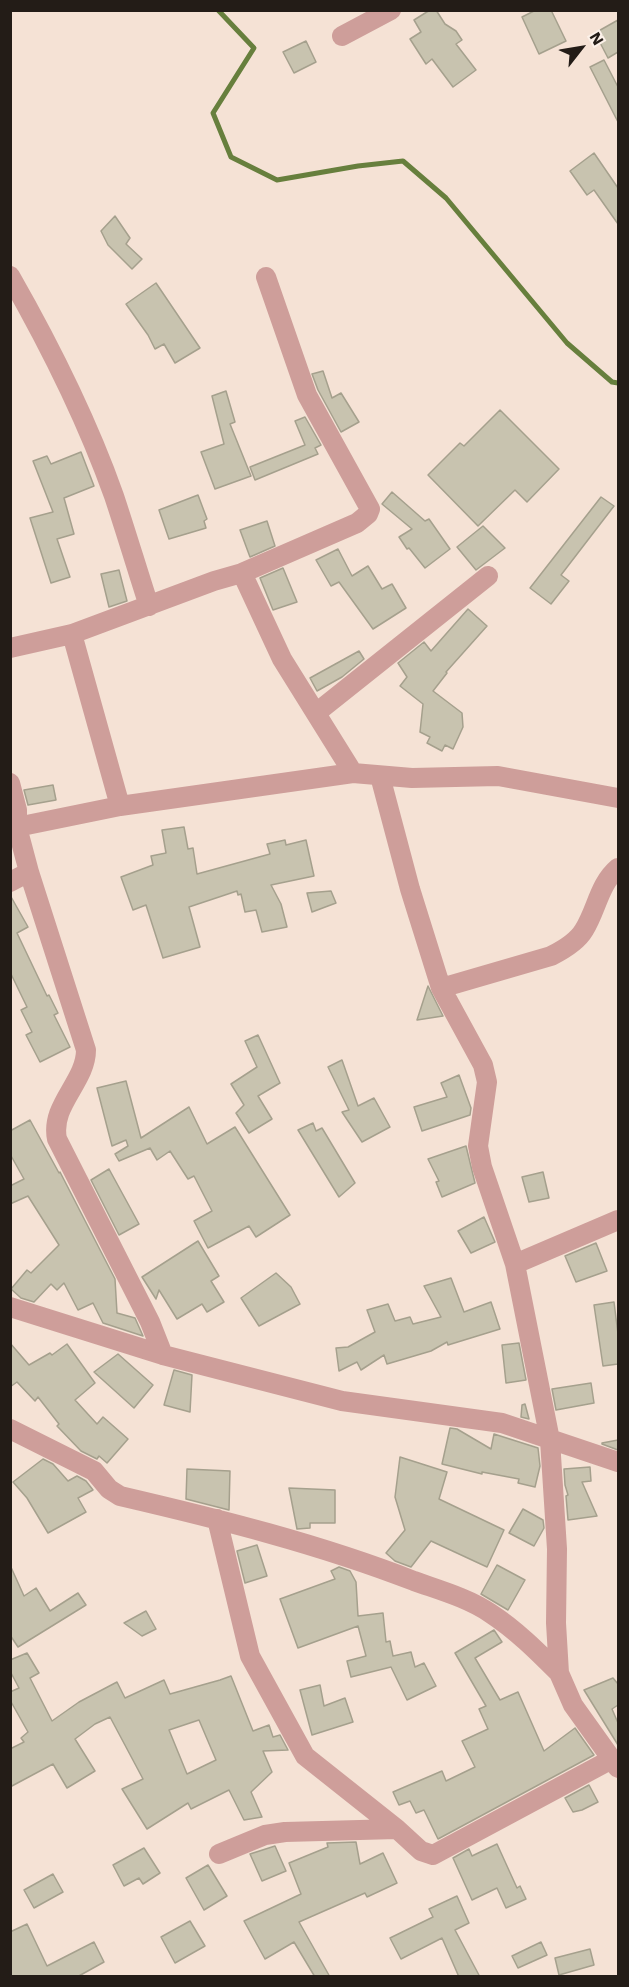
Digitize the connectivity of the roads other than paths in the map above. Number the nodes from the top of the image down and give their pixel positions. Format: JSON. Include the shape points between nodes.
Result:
{"nodes":[{"id":1,"x":391,"y":10,"type":"edge"},
{"id":2,"x":342,"y":36,"type":"dead end"},
{"id":3,"x":10,"y":276,"type":"edge"},
{"id":4,"x":266,"y":277,"type":"dead end"},
{"id":5,"x":242,"y":573,"type":"junction"},
{"id":6,"x":488,"y":576,"type":"dead end"},
{"id":7,"x":149,"y":606,"type":"junction"},
{"id":8,"x":72,"y":634,"type":"junction"},
{"id":9,"x":10,"y":648,"type":"edge"},
{"id":10,"x":316,"y":713,"type":"junction"},
{"id":11,"x":353,"y":773,"type":"junction"},
{"id":12,"x":380,"y":776,"type":"junction"},
{"id":13,"x":10,"y":783,"type":"edge"},
{"id":14,"x":618,"y":798,"type":"edge"},
{"id":15,"x":120,"y":806,"type":"junction"},
{"id":16,"x":15,"y":816,"type":"edge"},
{"id":17,"x":618,"y":868,"type":"edge"},
{"id":18,"x":29,"y":872,"type":"junction"},
{"id":19,"x":10,"y":882,"type":"edge"},
{"id":20,"x":441,"y":988,"type":"junction"},
{"id":21,"x":618,"y":1220,"type":"edge"},
{"id":22,"x":515,"y":1264,"type":"junction"},
{"id":23,"x":10,"y":1307,"type":"edge"},
{"id":24,"x":163,"y":1355,"type":"junction"},
{"id":25,"x":10,"y":1429,"type":"edge"},
{"id":26,"x":550,"y":1440,"type":"junction"},
{"id":27,"x":618,"y":1462,"type":"edge"},
{"id":28,"x":217,"y":1519,"type":"junction"},
{"id":29,"x":559,"y":1673,"type":"junction"},
{"id":30,"x":615,"y":1764,"type":"edge"},
{"id":31,"x":397,"y":1829,"type":"junction"},
{"id":32,"x":219,"y":1854,"type":"dead end"}],
"edges":[{"from":1,"to":2,"type":"street"},
{"from":3,"to":7,"type":"street","via":[[85,425],[113,495]]},
{"from":4,"to":5,"type":"street","via":[[307,395],[370,509],[357,523]]},
{"from":5,"to":7,"type":"street"},
{"from":5,"to":10,"type":"street","via":[[282,659]]},
{"from":6,"to":10,"type":"street"},
{"from":7,"to":8,"type":"street"},
{"from":8,"to":9,"type":"street"},
{"from":8,"to":15,"type":"street"},
{"from":10,"to":11,"type":"street"},
{"from":11,"to":12,"type":"street"},
{"from":11,"to":15,"type":"street"},
{"from":12,"to":14,"type":"street","via":[[498,776]]},
{"from":12,"to":20,"type":"street"},
{"from":13,"to":16,"type":"street"},
{"from":15,"to":16,"type":"street"},
{"from":16,"to":18,"type":"street"},
{"from":17,"to":20,"type":"street","via":[[604,884],[584,932],[567,948]]},
{"from":18,"to":19,"type":"street"},
{"from":18,"to":24,"type":"street","via":[[86,1050],[86,1062],[57,1117],[57,1139]]},
{"from":20,"to":22,"type":"street","via":[[483,1065],[487,1082],[478,1146]]},
{"from":21,"to":22,"type":"street"},
{"from":22,"to":26,"type":"street"},
{"from":23,"to":24,"type":"street"},
{"from":24,"to":26,"type":"street","via":[[342,1401],[502,1423]]},
{"from":25,"to":28,"type":"street","via":[[94,1472],[120,1496]]},
{"from":26,"to":27,"type":"street"},
{"from":26,"to":29,"type":"street"},
{"from":28,"to":29,"type":"street","via":[[356,1558],[468,1602],[489,1612],[527,1641]]},
{"from":28,"to":31,"type":"street","via":[[250,1656],[299,1748]]},
{"from":29,"to":30,"type":"street","via":[[573,1706]]},
{"from":30,"to":31,"type":"street","via":[[433,1855],[421,1851]]},
{"from":31,"to":32,"type":"street","via":[[285,1832],[265,1835]]}]}
